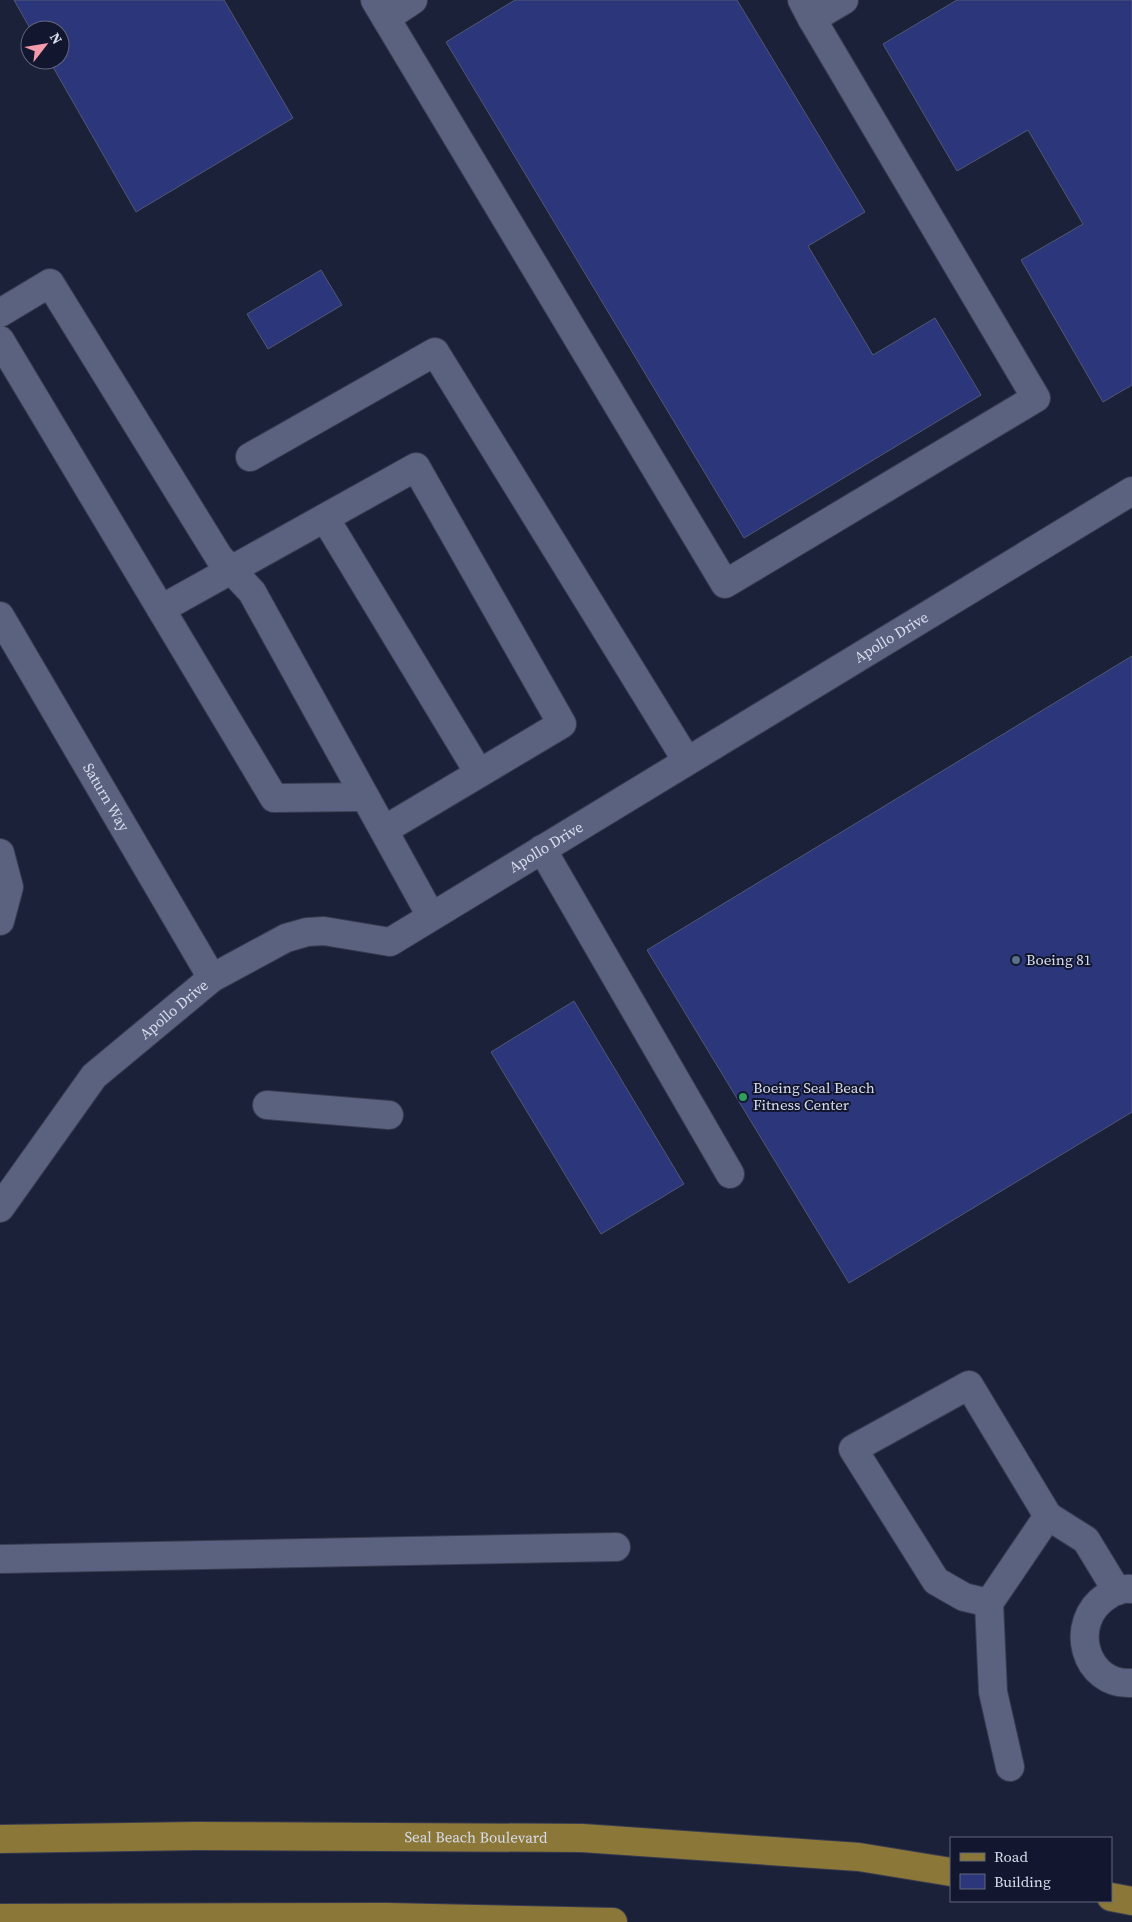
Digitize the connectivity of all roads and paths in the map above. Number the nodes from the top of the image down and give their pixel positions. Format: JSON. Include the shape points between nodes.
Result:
{"nodes":[{"id":1,"x":413,"y":0,"type":"edge"},
{"id":2,"x":844,"y":0,"type":"edge"},
{"id":3,"x":381,"y":9,"type":"edge"},
{"id":4,"x":807,"y":9,"type":"edge"},
{"id":5,"x":0,"y":313,"type":"edge"},
{"id":6,"x":0,"y":340,"type":"edge"},
{"id":7,"x":250,"y":457,"type":"dead end"},
{"id":8,"x":1132,"y":491,"type":"edge"},
{"id":9,"x":325,"y":518,"type":"junction"},
{"id":10,"x":232,"y":570,"type":"junction"},
{"id":11,"x":161,"y":609,"type":"junction"},
{"id":12,"x":0,"y":616,"type":"edge"},
{"id":13,"x":687,"y":761,"type":"junction"},
{"id":14,"x":479,"y":773,"type":"junction"},
{"id":15,"x":365,"y":797,"type":"junction"},
{"id":16,"x":384,"y":830,"type":"junction"},
{"id":17,"x":542,"y":849,"type":"junction"},
{"id":18,"x":0,"y":853,"type":"edge"},
{"id":19,"x":4,"y":890,"type":"edge"},
{"id":20,"x":431,"y":916,"type":"junction"},
{"id":21,"x":0,"y":921,"type":"edge"},
{"id":22,"x":212,"y":978,"type":"junction"},
{"id":23,"x":267,"y":1105,"type":"dead end"},
{"id":24,"x":389,"y":1115,"type":"dead end"},
{"id":25,"x":730,"y":1174,"type":"dead end"},
{"id":26,"x":0,"y":1208,"type":"edge"},
{"id":27,"x":1048,"y":1516,"type":"junction"},
{"id":28,"x":616,"y":1547,"type":"dead end"},
{"id":29,"x":0,"y":1559,"type":"edge"},
{"id":30,"x":1125,"y":1590,"type":"edge"},
{"id":31,"x":989,"y":1603,"type":"junction"},
{"id":32,"x":1132,"y":1683,"type":"edge"},
{"id":33,"x":1010,"y":1767,"type":"dead end"},
{"id":34,"x":0,"y":1839,"type":"edge"},
{"id":35,"x":950,"y":1872,"type":"edge"},
{"id":36,"x":1112,"y":1897,"type":"edge"},
{"id":37,"x":1132,"y":1901,"type":"edge"},
{"id":38,"x":0,"y":1918,"type":"edge"},
{"id":39,"x":613,"y":1922,"type":"edge"}],
"edges":[{"from":1,"to":3,"type":"lane"},
{"from":2,"to":4,"type":"lane"},
{"from":3,"to":4,"type":"lane","via":[[725,584],[1036,398]]},
{"from":5,"to":10,"type":"lane","via":[[50,283],[219,557]]},
{"from":6,"to":11,"type":"lane"},
{"from":7,"to":13,"type":"lane","via":[[435,352]]},
{"from":8,"to":13,"type":"lane","name":"Apollo Drive"},
{"from":9,"to":10,"type":"lane"},
{"from":9,"to":14,"type":"lane"},
{"from":9,"to":14,"type":"lane","via":[[416,467],[562,724]]},
{"from":10,"to":11,"type":"lane"},
{"from":10,"to":15,"type":"lane","via":[[252,592]]},
{"from":11,"to":15,"type":"lane","via":[[274,798]]},
{"from":12,"to":22,"type":"lane","name":"Saturn Way"},
{"from":13,"to":17,"type":"lane","name":"Apollo Drive"},
{"from":14,"to":16,"type":"lane"},
{"from":15,"to":16,"type":"lane"},
{"from":16,"to":20,"type":"lane"},
{"from":17,"to":20,"type":"lane","name":"Apollo Drive"},
{"from":17,"to":25,"type":"lane"},
{"from":18,"to":19,"type":"lane"},
{"from":19,"to":21,"type":"lane"},
{"from":20,"to":22,"type":"lane","name":"Apollo Drive","via":[[390,942],[324,931],[307,932],[286,938]]},
{"from":22,"to":26,"type":"lane","name":"Apollo Drive","via":[[94,1076]]},
{"from":23,"to":24,"type":"lane"},
{"from":27,"to":30,"type":"lane","via":[[1086,1540]]},
{"from":27,"to":31,"type":"lane"},
{"from":27,"to":31,"type":"lane","via":[[969,1385],[853,1448],[936,1581],[964,1597]]},
{"from":28,"to":29,"type":"lane"},
{"from":30,"to":32,"type":"lane","via":[[1099,1601],[1090,1612],[1084,1642],[1097,1669],[1110,1679]]},
{"from":31,"to":33,"type":"lane","via":[[993,1692]]},
{"from":34,"to":35,"type":"main road","name":"Seal Beach Boulevard","via":[[186,1836],[582,1838],[859,1857]]},
{"from":36,"to":37,"type":"main road"},
{"from":38,"to":39,"type":"main road","via":[[387,1917]]}]}
